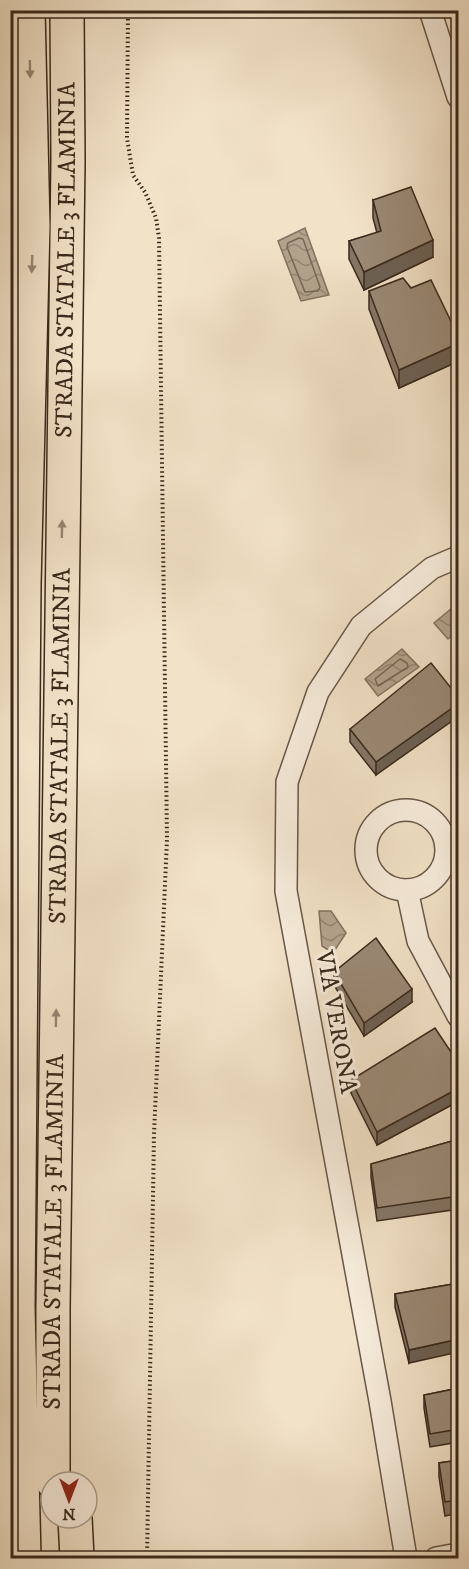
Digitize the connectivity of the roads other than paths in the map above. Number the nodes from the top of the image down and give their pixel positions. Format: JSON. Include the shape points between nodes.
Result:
{"nodes":[{"id":1,"x":28,"y":10,"type":"edge"},
{"id":2,"x":67,"y":10,"type":"edge"},
{"id":3,"x":430,"y":10,"type":"edge"},
{"id":4,"x":459,"y":98,"type":"edge"},
{"id":5,"x":459,"y":557,"type":"edge"},
{"id":6,"x":406,"y":890,"type":"dead end"},
{"id":7,"x":459,"y":1016,"type":"edge"},
{"id":8,"x":18,"y":1307,"type":"junction"},
{"id":9,"x":53,"y":1308,"type":"junction"},
{"id":10,"x":10,"y":1404,"type":"edge"},
{"id":11,"x":53,"y":1470,"type":"edge"},
{"id":12,"x":74,"y":1470,"type":"edge"},
{"id":13,"x":53,"y":1530,"type":"edge"},
{"id":14,"x":76,"y":1530,"type":"edge"},
{"id":15,"x":459,"y":1554,"type":"edge"},
{"id":16,"x":24,"y":1558,"type":"edge"},
{"id":17,"x":54,"y":1558,"type":"edge"},
{"id":18,"x":77,"y":1558,"type":"edge"},
{"id":19,"x":406,"y":1558,"type":"edge"},
{"id":20,"x":436,"y":1558,"type":"edge"}],
"edges":[{"from":1,"to":8,"type":"highway","name":"STRADA STATALE 3 FLAMINIA","one_way":true,"via":[[33,226],[24,584]]},
{"from":9,"to":2,"type":"highway","name":"STRADA STATALE 3 FLAMINIA","one_way":true},
{"from":3,"to":4,"type":"street"},
{"from":5,"to":19,"type":"street","name":"VIA VERONA","via":[[432,568],[361,626],[318,692],[287,782],[286,891]]},
{"from":6,"to":7,"type":"street","via":[[418,941]]},
{"from":8,"to":10,"type":"highway"},
{"from":8,"to":16,"type":"highway","name":"STRADA STATALE 3 FLAMINIA"},
{"from":9,"to":11,"type":"highway","name":"STRADA STATALE 3 FLAMINIA"},
{"from":9,"to":12,"type":"highway"},
{"from":13,"to":17,"type":"highway"},
{"from":14,"to":18,"type":"highway"},
{"from":15,"to":20,"type":"street"}]}
